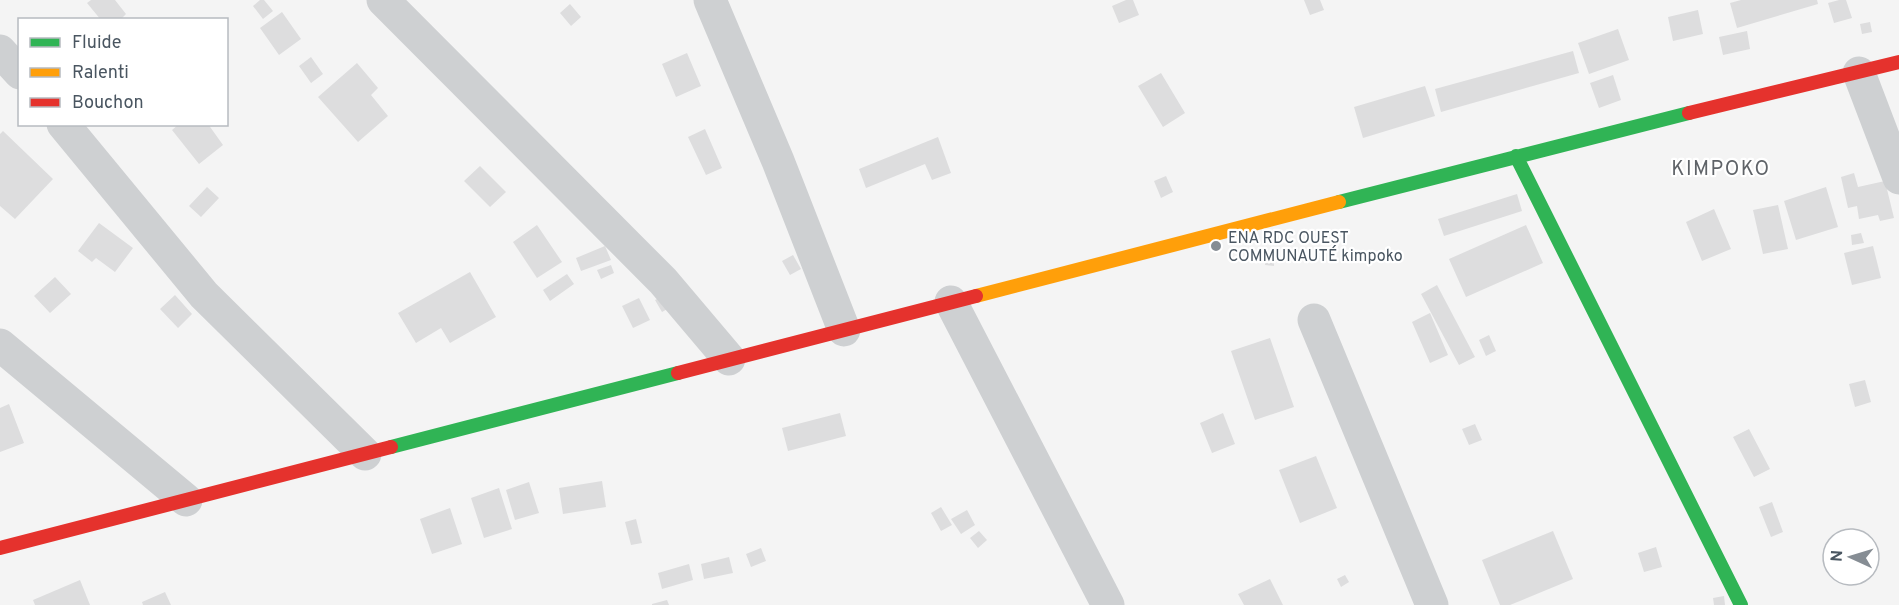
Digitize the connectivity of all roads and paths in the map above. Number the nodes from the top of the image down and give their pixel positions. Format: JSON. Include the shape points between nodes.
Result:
{"nodes":[{"id":1,"x":383,"y":0,"type":"edge"},
{"id":2,"x":710,"y":0,"type":"edge"},
{"id":3,"x":0,"y":51,"type":"edge"},
{"id":4,"x":1899,"y":62,"type":"edge"},
{"id":5,"x":18,"y":71,"type":"edge"},
{"id":6,"x":1860,"y":73,"type":"junction"},
{"id":7,"x":65,"y":126,"type":"edge"},
{"id":8,"x":1516,"y":156,"type":"junction"},
{"id":9,"x":1899,"y":178,"type":"edge"},
{"id":10,"x":951,"y":302,"type":"junction"},
{"id":11,"x":1314,"y":320,"type":"dead end"},
{"id":12,"x":844,"y":330,"type":"junction"},
{"id":13,"x":0,"y":345,"type":"edge"},
{"id":14,"x":729,"y":359,"type":"junction"},
{"id":15,"x":365,"y":454,"type":"junction"},
{"id":16,"x":186,"y":500,"type":"junction"},
{"id":17,"x":0,"y":548,"type":"edge"},
{"id":18,"x":1108,"y":605,"type":"edge"},
{"id":19,"x":1432,"y":605,"type":"edge"},
{"id":20,"x":1741,"y":605,"type":"edge"}],
"edges":[{"from":1,"to":14,"type":"street","via":[[663,281]]},
{"from":2,"to":12,"type":"street"},
{"from":3,"to":5,"type":"street"},
{"from":4,"to":6,"type":"main road"},
{"from":6,"to":8,"type":"main road"},
{"from":6,"to":9,"type":"street"},
{"from":7,"to":15,"type":"street","via":[[204,295]]},
{"from":8,"to":10,"type":"main road"},
{"from":8,"to":20,"type":"main road"},
{"from":10,"to":12,"type":"main road"},
{"from":10,"to":18,"type":"street"},
{"from":11,"to":19,"type":"street"},
{"from":12,"to":14,"type":"main road"},
{"from":13,"to":16,"type":"street"},
{"from":14,"to":15,"type":"main road"},
{"from":15,"to":16,"type":"main road"},
{"from":16,"to":17,"type":"main road"}]}
